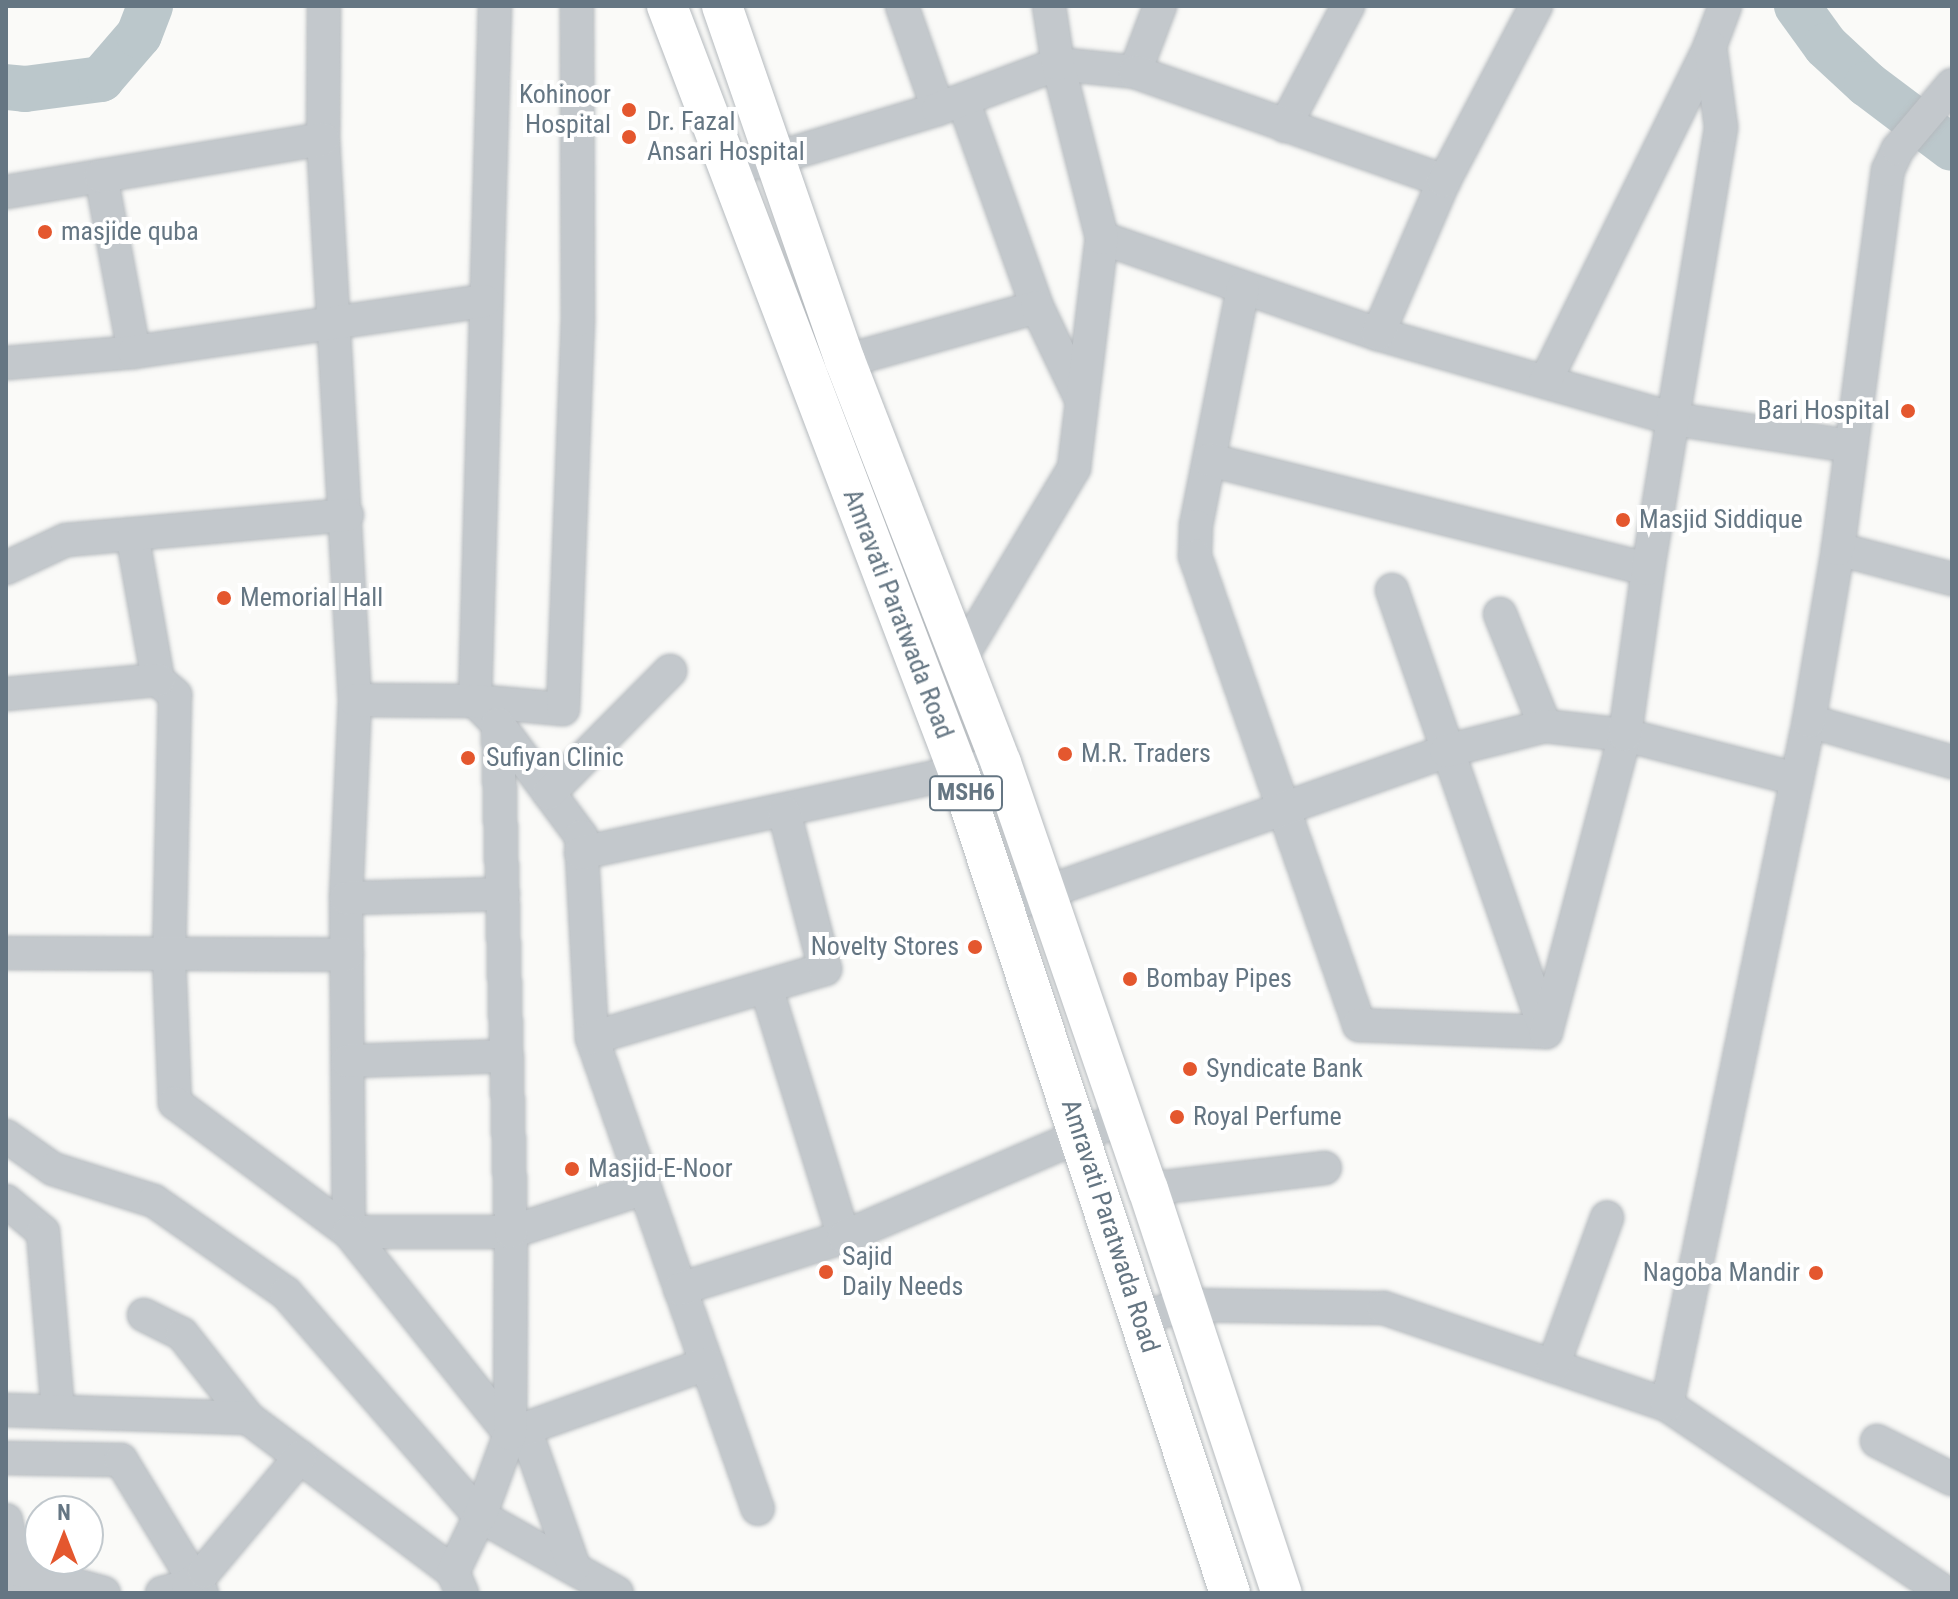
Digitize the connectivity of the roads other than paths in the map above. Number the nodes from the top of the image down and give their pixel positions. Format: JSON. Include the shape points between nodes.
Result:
{"nodes":[{"id":1,"x":324,"y":6,"type":"edge"},
{"id":2,"x":495,"y":6,"type":"edge"},
{"id":3,"x":577,"y":6,"type":"edge"},
{"id":4,"x":667,"y":6,"type":"edge"},
{"id":5,"x":722,"y":6,"type":"edge"},
{"id":6,"x":902,"y":6,"type":"edge"},
{"id":7,"x":1049,"y":6,"type":"edge"},
{"id":8,"x":1160,"y":6,"type":"edge"},
{"id":9,"x":1348,"y":6,"type":"edge"},
{"id":10,"x":1536,"y":6,"type":"edge"},
{"id":11,"x":1725,"y":6,"type":"edge"},
{"id":12,"x":1710,"y":46,"type":"junction"},
{"id":13,"x":1058,"y":64,"type":"junction"},
{"id":14,"x":1135,"y":72,"type":"junction"},
{"id":15,"x":1952,"y":85,"type":"edge"},
{"id":16,"x":950,"y":105,"type":"junction"},
{"id":17,"x":1285,"y":126,"type":"junction"},
{"id":18,"x":323,"y":139,"type":"junction"},
{"id":19,"x":776,"y":158,"type":"junction"},
{"id":20,"x":728,"y":168,"type":"junction"},
{"id":21,"x":101,"y":176,"type":"junction"},
{"id":22,"x":1444,"y":181,"type":"junction"},
{"id":23,"x":6,"y":192,"type":"edge"},
{"id":24,"x":1102,"y":238,"type":"junction"},
{"id":25,"x":1243,"y":288,"type":"junction"},
{"id":26,"x":484,"y":301,"type":"junction"},
{"id":27,"x":1037,"y":307,"type":"junction"},
{"id":28,"x":333,"y":324,"type":"junction"},
{"id":29,"x":1378,"y":334,"type":"junction"},
{"id":30,"x":134,"y":352,"type":"junction"},
{"id":31,"x":845,"y":361,"type":"junction"},
{"id":32,"x":6,"y":363,"type":"edge"},
{"id":33,"x":1545,"y":382,"type":"junction"},
{"id":34,"x":1082,"y":401,"type":"junction"},
{"id":35,"x":1674,"y":419,"type":"junction"},
{"id":36,"x":1851,"y":446,"type":"junction"},
{"id":37,"x":1210,"y":460,"type":"junction"},
{"id":38,"x":347,"y":515,"type":"junction"},
{"id":39,"x":132,"y":534,"type":"junction"},
{"id":40,"x":1838,"y":549,"type":"junction"},
{"id":41,"x":6,"y":568,"type":"edge"},
{"id":42,"x":1648,"y":569,"type":"junction"},
{"id":43,"x":1952,"y":579,"type":"edge"},
{"id":44,"x":1392,"y":590,"type":"dead end"},
{"id":45,"x":1500,"y":614,"type":"dead end"},
{"id":46,"x":962,"y":656,"type":"junction"},
{"id":47,"x":670,"y":671,"type":"dead end"},
{"id":48,"x":158,"y":680,"type":"junction"},
{"id":49,"x":6,"y":694,"type":"edge"},
{"id":50,"x":355,"y":700,"type":"junction"},
{"id":51,"x":475,"y":701,"type":"junction"},
{"id":52,"x":1809,"y":721,"type":"junction"},
{"id":53,"x":498,"y":724,"type":"junction"},
{"id":54,"x":1545,"y":726,"type":"junction"},
{"id":55,"x":1625,"y":735,"type":"junction"},
{"id":56,"x":1446,"y":751,"type":"junction"},
{"id":57,"x":1952,"y":762,"type":"edge"},
{"id":58,"x":1001,"y":763,"type":"junction"},
{"id":59,"x":959,"y":773,"type":"junction"},
{"id":60,"x":1796,"y":779,"type":"junction"},
{"id":61,"x":549,"y":793,"type":"junction"},
{"id":62,"x":1283,"y":809,"type":"junction"},
{"id":63,"x":784,"y":812,"type":"junction"},
{"id":64,"x":581,"y":853,"type":"junction"},
{"id":65,"x":503,"y":894,"type":"junction"},
{"id":66,"x":1044,"y":895,"type":"junction"},
{"id":67,"x":346,"y":898,"type":"junction"},
{"id":68,"x":1004,"y":907,"type":"junction"},
{"id":69,"x":6,"y":953,"type":"edge"},
{"id":70,"x":347,"y":955,"type":"junction"},
{"id":71,"x":169,"y":956,"type":"junction"},
{"id":72,"x":766,"y":987,"type":"junction"},
{"id":73,"x":1546,"y":1032,"type":"junction"},
{"id":74,"x":592,"y":1038,"type":"junction"},
{"id":75,"x":507,"y":1056,"type":"junction"},
{"id":76,"x":348,"y":1061,"type":"junction"},
{"id":77,"x":1124,"y":1117,"type":"junction"},
{"id":78,"x":6,"y":1136,"type":"edge"},
{"id":79,"x":1080,"y":1137,"type":"junction"},
{"id":80,"x":1325,"y":1168,"type":"dead end"},
{"id":81,"x":645,"y":1188,"type":"junction"},
{"id":82,"x":1148,"y":1189,"type":"junction"},
{"id":83,"x":6,"y":1201,"type":"edge"},
{"id":84,"x":1607,"y":1218,"type":"dead end"},
{"id":85,"x":349,"y":1232,"type":"junction"},
{"id":86,"x":511,"y":1232,"type":"junction"},
{"id":87,"x":844,"y":1237,"type":"junction"},
{"id":88,"x":680,"y":1289,"type":"junction"},
{"id":89,"x":1185,"y":1305,"type":"junction"},
{"id":90,"x":144,"y":1315,"type":"dead end"},
{"id":91,"x":1141,"y":1318,"type":"junction"},
{"id":92,"x":707,"y":1364,"type":"junction"},
{"id":93,"x":1553,"y":1366,"type":"junction"},
{"id":94,"x":1667,"y":1405,"type":"junction"},
{"id":95,"x":6,"y":1410,"type":"edge"},
{"id":96,"x":58,"y":1410,"type":"junction"},
{"id":97,"x":248,"y":1418,"type":"junction"},
{"id":98,"x":518,"y":1432,"type":"junction"},
{"id":99,"x":1877,"y":1441,"type":"dead end"},
{"id":100,"x":300,"y":1457,"type":"junction"},
{"id":101,"x":6,"y":1458,"type":"edge"},
{"id":102,"x":1952,"y":1479,"type":"edge"},
{"id":103,"x":758,"y":1509,"type":"dead end"},
{"id":104,"x":480,"y":1516,"type":"junction"},
{"id":105,"x":6,"y":1520,"type":"edge"},
{"id":106,"x":574,"y":1567,"type":"junction"},
{"id":107,"x":19,"y":1581,"type":"edge"},
{"id":108,"x":458,"y":1582,"type":"edge"},
{"id":109,"x":198,"y":1587,"type":"edge"},
{"id":110,"x":104,"y":1593,"type":"edge"},
{"id":111,"x":162,"y":1593,"type":"edge"},
{"id":112,"x":617,"y":1593,"type":"edge"},
{"id":113,"x":1230,"y":1593,"type":"edge"},
{"id":114,"x":1282,"y":1593,"type":"edge"},
{"id":115,"x":1946,"y":1593,"type":"edge"}],
"edges":[{"from":1,"to":18,"type":"street"},
{"from":2,"to":26,"type":"street"},
{"from":3,"to":51,"type":"street","via":[[578,320],[563,709]]},
{"from":4,"to":20,"type":"main road","name":"Amravati Paratwada Road","number":"MSH6"},
{"from":5,"to":19,"type":"main road","name":"Amravati Paratwada Road","number":"MSH6"},
{"from":6,"to":16,"type":"street"},
{"from":7,"to":13,"type":"street"},
{"from":8,"to":14,"type":"street"},
{"from":9,"to":17,"type":"street"},
{"from":10,"to":22,"type":"street"},
{"from":11,"to":12,"type":"street"},
{"from":12,"to":33,"type":"street"},
{"from":12,"to":35,"type":"street","via":[[1721,127]]},
{"from":13,"to":14,"type":"street"},
{"from":13,"to":16,"type":"street"},
{"from":13,"to":24,"type":"street"},
{"from":14,"to":17,"type":"street"},
{"from":15,"to":36,"type":"street","via":[[1898,149],[1888,170]]},
{"from":16,"to":19,"type":"street"},
{"from":16,"to":27,"type":"street"},
{"from":17,"to":22,"type":"street"},
{"from":18,"to":21,"type":"street"},
{"from":18,"to":28,"type":"street"},
{"from":19,"to":20,"type":"street"},
{"from":19,"to":31,"type":"main road","name":"Amravati Paratwada Road","number":"MSH6"},
{"from":20,"to":59,"type":"main road","name":"Amravati Paratwada Road","number":"MSH6"},
{"from":21,"to":23,"type":"street"},
{"from":21,"to":30,"type":"street"},
{"from":22,"to":29,"type":"street"},
{"from":24,"to":25,"type":"street"},
{"from":24,"to":34,"type":"street"},
{"from":25,"to":29,"type":"street"},
{"from":25,"to":37,"type":"street"},
{"from":26,"to":28,"type":"street"},
{"from":26,"to":51,"type":"street"},
{"from":27,"to":31,"type":"street"},
{"from":27,"to":34,"type":"street"},
{"from":28,"to":30,"type":"street"},
{"from":28,"to":38,"type":"street"},
{"from":29,"to":33,"type":"street"},
{"from":30,"to":32,"type":"street"},
{"from":31,"to":46,"type":"main road","name":"Amravati Paratwada Road","number":"MSH6"},
{"from":33,"to":35,"type":"street"},
{"from":34,"to":46,"type":"street","via":[[1074,468]]},
{"from":35,"to":36,"type":"street"},
{"from":35,"to":42,"type":"street"},
{"from":36,"to":40,"type":"street"},
{"from":37,"to":42,"type":"street"},
{"from":37,"to":62,"type":"street","via":[[1195,556]]},
{"from":38,"to":39,"type":"street"},
{"from":38,"to":50,"type":"street"},
{"from":39,"to":41,"type":"street","via":[[66,540]]},
{"from":39,"to":48,"type":"street"},
{"from":40,"to":43,"type":"street"},
{"from":40,"to":52,"type":"street"},
{"from":42,"to":55,"type":"street"},
{"from":44,"to":56,"type":"street"},
{"from":45,"to":54,"type":"street"},
{"from":46,"to":58,"type":"main road","name":"Amravati Paratwada Road","number":"MSH6"},
{"from":47,"to":61,"type":"street"},
{"from":48,"to":49,"type":"street"},
{"from":48,"to":71,"type":"street","via":[[175,695]]},
{"from":50,"to":51,"type":"street"},
{"from":50,"to":67,"type":"street"},
{"from":51,"to":53,"type":"street"},
{"from":52,"to":57,"type":"street"},
{"from":52,"to":60,"type":"street"},
{"from":53,"to":61,"type":"street"},
{"from":53,"to":65,"type":"street"},
{"from":54,"to":55,"type":"street"},
{"from":54,"to":56,"type":"street"},
{"from":55,"to":60,"type":"street"},
{"from":55,"to":73,"type":"street"},
{"from":56,"to":62,"type":"street"},
{"from":56,"to":73,"type":"street"},
{"from":58,"to":59,"type":"street"},
{"from":58,"to":66,"type":"main road","name":"Amravati Paratwada Road","number":"MSH6"},
{"from":59,"to":63,"type":"street"},
{"from":59,"to":68,"type":"main road","name":"Amravati Paratwada Road","number":"MSH6"},
{"from":60,"to":94,"type":"street"},
{"from":61,"to":64,"type":"street","via":[[581,836]]},
{"from":62,"to":66,"type":"street"},
{"from":62,"to":73,"type":"street","via":[[1359,1025]]},
{"from":63,"to":64,"type":"street"},
{"from":63,"to":72,"type":"street","via":[[825,969]]},
{"from":64,"to":74,"type":"street"},
{"from":65,"to":67,"type":"street"},
{"from":65,"to":75,"type":"street"},
{"from":66,"to":68,"type":"street"},
{"from":66,"to":77,"type":"main road","name":"Amravati Paratwada Road","number":"MSH6"},
{"from":67,"to":70,"type":"street"},
{"from":68,"to":79,"type":"main road","name":"Amravati Paratwada Road","number":"MSH6"},
{"from":69,"to":71,"type":"street"},
{"from":70,"to":71,"type":"street"},
{"from":70,"to":76,"type":"street"},
{"from":71,"to":85,"type":"street","via":[[175,1103]]},
{"from":72,"to":74,"type":"street"},
{"from":72,"to":87,"type":"street"},
{"from":74,"to":81,"type":"street"},
{"from":75,"to":76,"type":"street"},
{"from":75,"to":86,"type":"street"},
{"from":76,"to":85,"type":"street"},
{"from":77,"to":79,"type":"street"},
{"from":77,"to":82,"type":"main road","name":"Amravati Paratwada Road","number":"MSH6"},
{"from":78,"to":104,"type":"street","via":[[53,1169],[154,1201],[286,1293]]},
{"from":79,"to":87,"type":"street"},
{"from":79,"to":91,"type":"main road","name":"Amravati Paratwada Road","number":"MSH6"},
{"from":80,"to":82,"type":"street"},
{"from":81,"to":86,"type":"street"},
{"from":81,"to":88,"type":"street"},
{"from":82,"to":89,"type":"main road","name":"Amravati Paratwada Road","number":"MSH6"},
{"from":83,"to":96,"type":"street","via":[[43,1232]]},
{"from":84,"to":93,"type":"street"},
{"from":85,"to":86,"type":"street"},
{"from":85,"to":98,"type":"street"},
{"from":86,"to":98,"type":"street"},
{"from":87,"to":88,"type":"street"},
{"from":88,"to":92,"type":"street"},
{"from":89,"to":91,"type":"street"},
{"from":89,"to":93,"type":"street","via":[[1384,1308]]},
{"from":89,"to":114,"type":"main road","name":"Amravati Paratwada Road","number":"MSH6"},
{"from":90,"to":97,"type":"street","via":[[182,1334]]},
{"from":91,"to":113,"type":"main road","name":"Amravati Paratwada Road","number":"MSH6"},
{"from":92,"to":98,"type":"street"},
{"from":92,"to":103,"type":"street"},
{"from":93,"to":94,"type":"street"},
{"from":94,"to":115,"type":"street"},
{"from":95,"to":96,"type":"street"},
{"from":96,"to":97,"type":"street"},
{"from":97,"to":100,"type":"street"},
{"from":98,"to":104,"type":"street"},
{"from":98,"to":106,"type":"street"},
{"from":99,"to":102,"type":"street"},
{"from":100,"to":108,"type":"street"},
{"from":100,"to":109,"type":"street"},
{"from":101,"to":109,"type":"street","via":[[121,1460]]},
{"from":104,"to":106,"type":"street"},
{"from":104,"to":108,"type":"street"},
{"from":105,"to":107,"type":"street"},
{"from":106,"to":112,"type":"street"},
{"from":107,"to":110,"type":"street"},
{"from":109,"to":111,"type":"street"}]}
